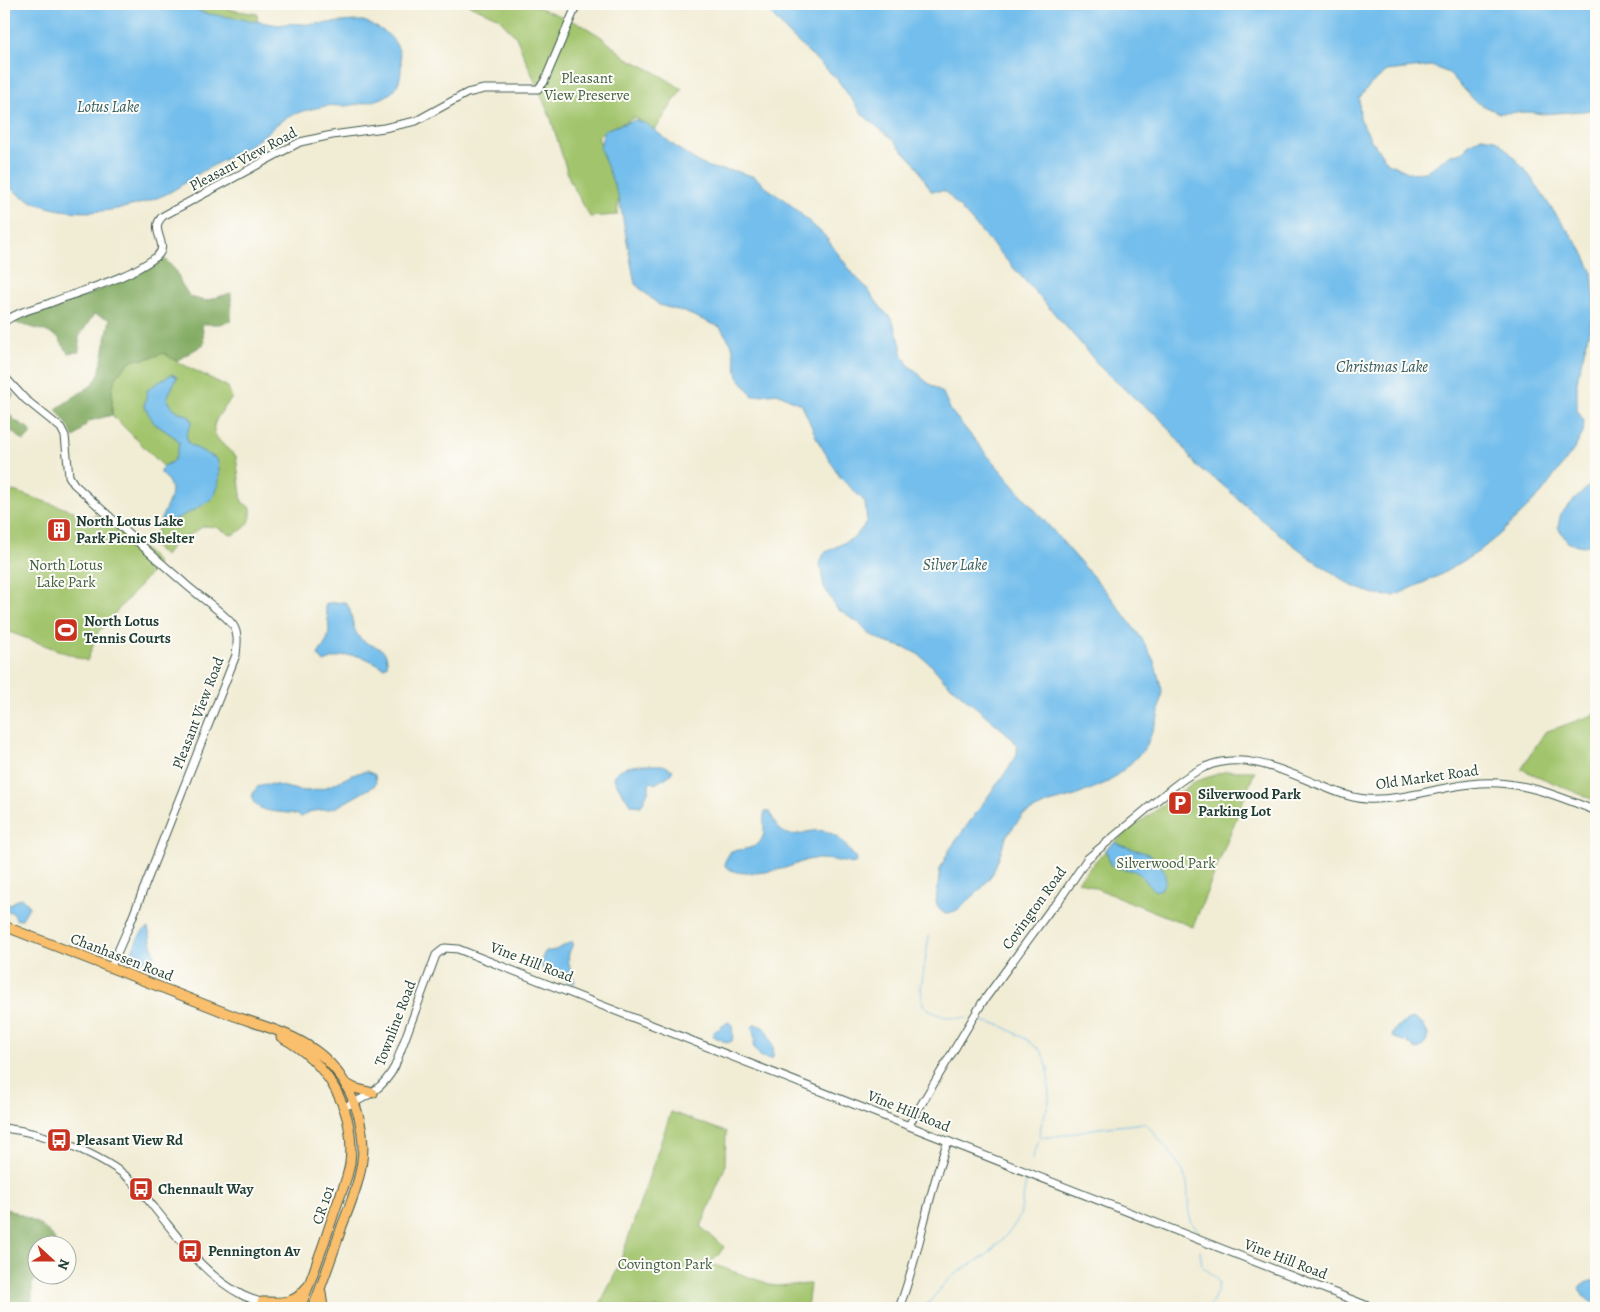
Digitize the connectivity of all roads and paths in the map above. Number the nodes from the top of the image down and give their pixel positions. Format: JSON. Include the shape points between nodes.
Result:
{"nodes":[{"id":1,"x":577,"y":4,"type":"edge"},
{"id":2,"x":4,"y":322,"type":"edge"},
{"id":3,"x":4,"y":376,"type":"edge"},
{"id":4,"x":1233,"y":761,"type":"joint"},
{"id":5,"x":1596,"y":811,"type":"edge"},
{"id":6,"x":4,"y":926,"type":"edge"},
{"id":7,"x":436,"y":955,"type":"joint"},
{"id":8,"x":111,"y":967,"type":"junction"},
{"id":9,"x":231,"y":1014,"type":"junction"},
{"id":10,"x":344,"y":1083,"type":"junction"},
{"id":11,"x":373,"y":1093,"type":"junction"},
{"id":12,"x":354,"y":1102,"type":"junction"},
{"id":13,"x":344,"y":1107,"type":"junction"},
{"id":14,"x":909,"y":1125,"type":"junction"},
{"id":15,"x":4,"y":1128,"type":"edge"},
{"id":16,"x":948,"y":1141,"type":"junction"},
{"id":17,"x":312,"y":1277,"type":"junction"},
{"id":18,"x":322,"y":1285,"type":"junction"},
{"id":19,"x":262,"y":1302,"type":"junction"},
{"id":20,"x":272,"y":1308,"type":"edge"},
{"id":21,"x":281,"y":1308,"type":"edge"},
{"id":22,"x":300,"y":1308,"type":"edge"},
{"id":23,"x":313,"y":1308,"type":"edge"},
{"id":24,"x":323,"y":1308,"type":"edge"},
{"id":25,"x":899,"y":1308,"type":"edge"},
{"id":26,"x":1373,"y":1308,"type":"edge"}],
"edges":[{"from":1,"to":2,"type":"street","name":"Pleasant View Road","via":[[544,82],[538,89],[484,89],[467,93],[416,121],[300,142],[163,216],[157,227],[161,251],[144,266],[22,312]]},
{"from":3,"to":8,"type":"street","name":"Pleasant View Road","via":[[25,399],[61,428],[65,436],[69,476],[74,484],[233,625],[236,632],[236,655]]},
{"from":4,"to":5,"type":"street","name":"Old Market Road","via":[[1270,766],[1342,794],[1365,799],[1499,782],[1524,786]]},
{"from":4,"to":14,"type":"street","name":"Covington Road","via":[[1206,766],[1187,777],[1087,859],[982,1003]]},
{"from":6,"to":8,"type":"main road","name":"Chanhassen Road"},
{"from":7,"to":11,"type":"street","name":"Townline Road","via":[[395,1066]]},
{"from":7,"to":14,"type":"street","name":"Vine Hill Road","via":[[445,948],[466,951]]},
{"from":8,"to":9,"type":"main road","name":"Chanhassen Road"},
{"from":9,"to":10,"type":"main road","via":[[300,1040],[327,1060]]},
{"from":9,"to":13,"type":"main road","name":"CR 101","via":[[292,1043],[307,1055],[326,1073]]},
{"from":10,"to":11,"type":"main road"},
{"from":10,"to":12,"type":"main road"},
{"from":11,"to":12,"type":"street","name":"Townline Road"},
{"from":12,"to":13,"type":"street","name":"Townline Road"},
{"from":12,"to":18,"type":"main road","number":"CR 101","via":[[362,1136],[360,1173]]},
{"from":13,"to":17,"type":"main road","name":"CR 101","number":"CR 101","via":[[350,1164]]},
{"from":14,"to":16,"type":"street","name":"Vine Hill Road"},
{"from":15,"to":19,"type":"street","via":[[33,1133],[110,1164],[135,1184],[203,1268],[238,1293]]},
{"from":16,"to":25,"type":"street"},
{"from":16,"to":26,"type":"street","name":"Vine Hill Road"},
{"from":17,"to":19,"type":"main road","via":[[293,1300]]},
{"from":17,"to":22,"type":"main road","name":"CR 101","number":"CR 101"},
{"from":18,"to":23,"type":"main road","number":"CR 101"},
{"from":18,"to":24,"type":"main road","number":"CR 101"},
{"from":19,"to":20,"type":"main road"},
{"from":19,"to":21,"type":"street"}]}
